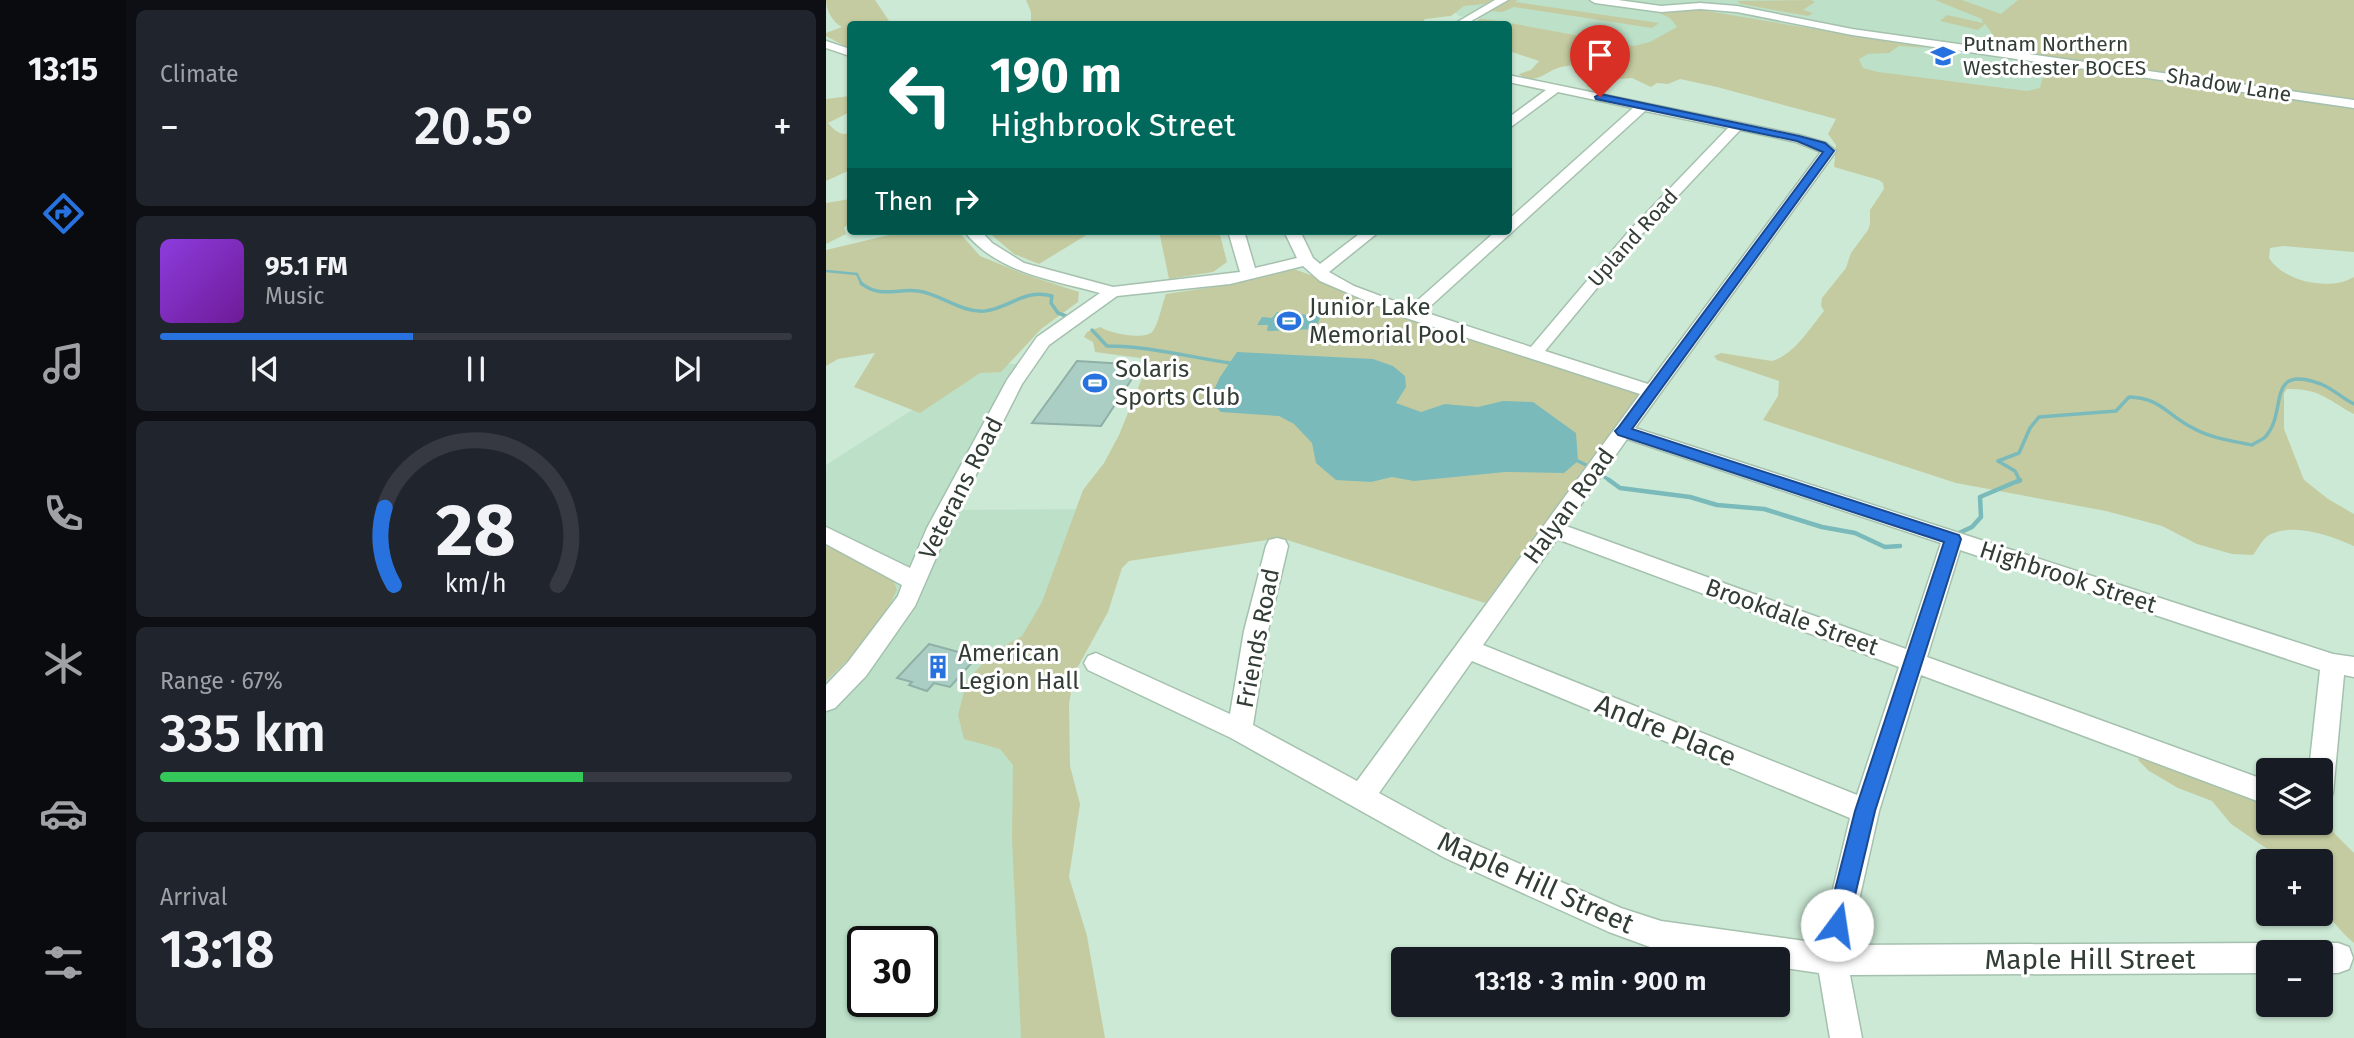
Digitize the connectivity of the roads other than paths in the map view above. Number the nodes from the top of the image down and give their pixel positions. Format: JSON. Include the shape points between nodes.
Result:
{"nodes":[{"id":1,"x":1503,"y":0,"type":"edge"},
{"id":2,"x":1598,"y":0,"type":"edge"},
{"id":3,"x":1464,"y":21,"type":"edge"},
{"id":4,"x":826,"y":44,"type":"edge"},
{"id":5,"x":847,"y":52,"type":"edge"},
{"id":6,"x":1512,"y":79,"type":"edge"},
{"id":7,"x":1556,"y":88,"type":"junction"},
{"id":8,"x":2354,"y":104,"type":"edge"},
{"id":9,"x":1643,"y":106,"type":"junction"},
{"id":10,"x":1512,"y":122,"type":"edge"},
{"id":11,"x":1737,"y":126,"type":"junction"},
{"id":12,"x":1512,"y":224,"type":"edge"},
{"id":13,"x":976,"y":235,"type":"edge"},
{"id":14,"x":1237,"y":235,"type":"edge"},
{"id":15,"x":1294,"y":235,"type":"edge"},
{"id":16,"x":1365,"y":235,"type":"edge"},
{"id":17,"x":1500,"y":235,"type":"edge"},
{"id":18,"x":1312,"y":266,"type":"junction"},
{"id":19,"x":1249,"y":274,"type":"junction"},
{"id":20,"x":1112,"y":292,"type":"junction"},
{"id":21,"x":1412,"y":314,"type":"junction"},
{"id":22,"x":1534,"y":354,"type":"junction"},
{"id":23,"x":1652,"y":392,"type":"junction"},
{"id":24,"x":1623,"y":431,"type":"junction"},
{"id":25,"x":1552,"y":529,"type":"junction"},
{"id":26,"x":826,"y":535,"type":"edge"},
{"id":27,"x":1953,"y":539,"type":"junction"},
{"id":28,"x":1277,"y":546,"type":"dead end"},
{"id":29,"x":915,"y":581,"type":"junction"},
{"id":30,"x":1467,"y":649,"type":"junction"},
{"id":31,"x":1913,"y":662,"type":"junction"},
{"id":32,"x":1096,"y":663,"type":"dead end"},
{"id":33,"x":2343,"y":666,"type":"edge"},
{"id":34,"x":826,"y":701,"type":"edge"},
{"id":35,"x":1240,"y":730,"type":"junction"},
{"id":36,"x":2326,"y":758,"type":"edge"},
{"id":37,"x":2256,"y":789,"type":"edge"},
{"id":38,"x":1360,"y":798,"type":"junction"},
{"id":39,"x":1865,"y":811,"type":"junction"},
{"id":40,"x":2256,"y":958,"type":"edge"},
{"id":41,"x":1832,"y":960,"type":"junction"},
{"id":42,"x":1846,"y":1038,"type":"edge"}],
"edges":[{"from":1,"to":3,"type":"street"},
{"from":2,"to":8,"type":"street","name":"Shadow Lane","via":[[1661,9],[1709,6],[1852,33]]},
{"from":4,"to":5,"type":"street"},
{"from":6,"to":7,"type":"street"},
{"from":7,"to":9,"type":"street"},
{"from":7,"to":10,"type":"street"},
{"from":9,"to":11,"type":"street"},
{"from":9,"to":12,"type":"street"},
{"from":11,"to":22,"type":"street","name":"Upland Road","via":[[1635,233]]},
{"from":11,"to":23,"type":"street","name":"Halyan Road","via":[[1799,139],[1829,151]]},
{"from":13,"to":20,"type":"street","via":[[1018,266]]},
{"from":14,"to":19,"type":"street"},
{"from":15,"to":18,"type":"street"},
{"from":16,"to":18,"type":"street"},
{"from":17,"to":21,"type":"street"},
{"from":18,"to":19,"type":"street"},
{"from":18,"to":21,"type":"street","via":[[1348,289]]},
{"from":19,"to":20,"type":"street"},
{"from":20,"to":29,"type":"street","name":"Veterans Road","via":[[1043,341],[1013,384]]},
{"from":21,"to":22,"type":"street"},
{"from":22,"to":23,"type":"street"},
{"from":23,"to":24,"type":"street","name":"Halyan Road"},
{"from":24,"to":25,"type":"street","name":"Halyan Road"},
{"from":24,"to":27,"type":"street","name":"Highbrook Street"},
{"from":25,"to":30,"type":"street","name":"Halyan Road"},
{"from":25,"to":31,"type":"street","name":"Brookdale Street"},
{"from":26,"to":29,"type":"street"},
{"from":27,"to":31,"type":"street"},
{"from":27,"to":33,"type":"street","name":"Highbrook Street"},
{"from":28,"to":35,"type":"street","name":"Friends Road","via":[[1256,631]]},
{"from":29,"to":34,"type":"street","name":"Veterans Road","via":[[907,600],[857,669]]},
{"from":30,"to":38,"type":"street","name":"Halyan Road"},
{"from":30,"to":39,"type":"street","name":"Andre Place"},
{"from":31,"to":37,"type":"street","name":"Brookdale Street"},
{"from":31,"to":39,"type":"street"},
{"from":32,"to":35,"type":"street","name":"Maple Hill Street"},
{"from":33,"to":36,"type":"street"},
{"from":35,"to":38,"type":"street","name":"Maple Hill Street"},
{"from":38,"to":41,"type":"street","name":"Maple Hill Street","via":[[1455,849],[1619,922],[1661,936]]},
{"from":39,"to":41,"type":"street"},
{"from":40,"to":41,"type":"street","name":"Maple Hill Street"},
{"from":41,"to":42,"type":"street"}]}
